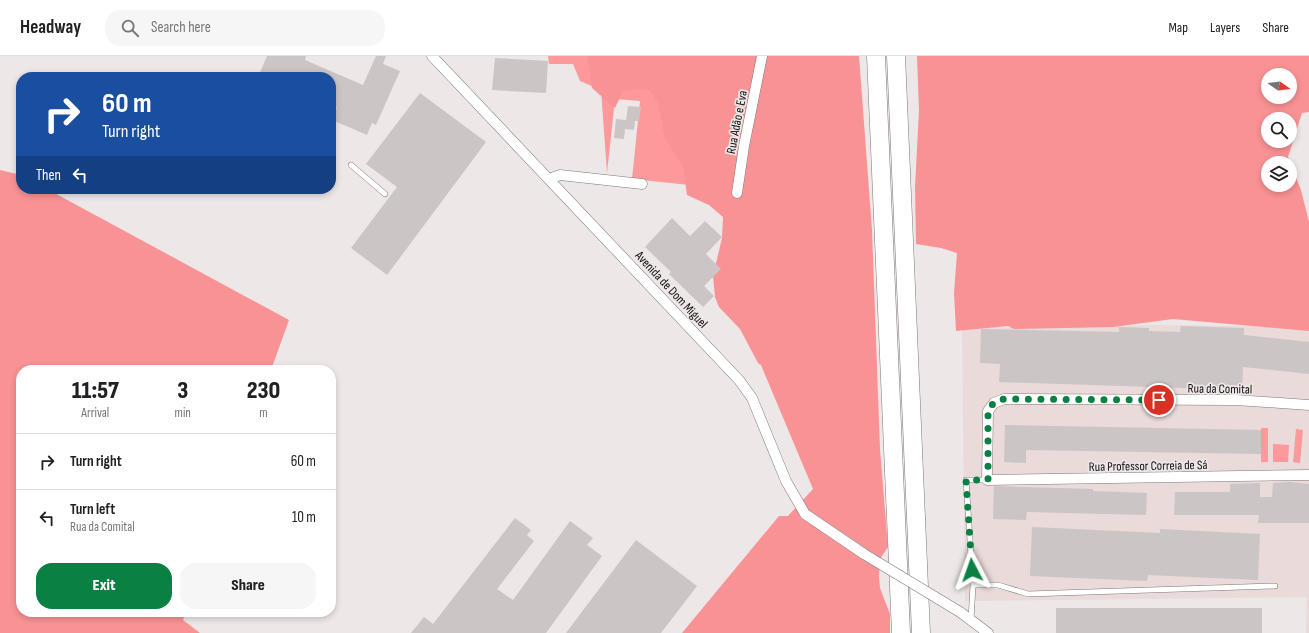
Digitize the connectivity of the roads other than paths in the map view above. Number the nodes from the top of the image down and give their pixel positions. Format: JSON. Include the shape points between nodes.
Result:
{"nodes":[{"id":1,"x":432,"y":56,"type":"edge"},
{"id":2,"x":762,"y":56,"type":"edge"},
{"id":3,"x":876,"y":56,"type":"edge"},
{"id":4,"x":896,"y":56,"type":"edge"},
{"id":5,"x":351,"y":165,"type":"dead end"},
{"id":6,"x":549,"y":179,"type":"junction"},
{"id":7,"x":642,"y":184,"type":"dead end"},
{"id":8,"x":737,"y":193,"type":"dead end"},
{"id":9,"x":385,"y":194,"type":"dead end"},
{"id":10,"x":1309,"y":405,"type":"edge"},
{"id":11,"x":1309,"y":475,"type":"edge"},
{"id":12,"x":988,"y":480,"type":"junction"},
{"id":13,"x":973,"y":585,"type":"junction"},
{"id":14,"x":1275,"y":586,"type":"dead end"},
{"id":15,"x":971,"y":620,"type":"junction"},
{"id":16,"x":901,"y":633,"type":"edge"},
{"id":17,"x":921,"y":633,"type":"edge"},
{"id":18,"x":988,"y":633,"type":"edge"}],
"edges":[{"from":1,"to":6,"type":"street","name":"Avenida de Dom Miguel"},
{"from":2,"to":8,"type":"street","name":"Rua Adão e Eva"},
{"from":3,"to":16,"type":"highway"},
{"from":4,"to":17,"type":"highway"},
{"from":5,"to":9,"type":"lane"},
{"from":6,"to":7,"type":"street","via":[[560,175]]},
{"from":6,"to":15,"type":"street","name":"Avenida de Dom Miguel","bridge":true,"via":[[739,380],[752,398],[786,482],[805,514]]},
{"from":10,"to":12,"type":"street","name":"Rua da Comital","via":[[1236,400],[1004,399],[994,402],[988,411]]},
{"from":11,"to":12,"type":"street","name":"Rua Professor Correia de Sá"},
{"from":12,"to":13,"type":"lane","via":[[966,480]]},
{"from":13,"to":14,"type":"lane","via":[[998,585],[1028,594]]},
{"from":13,"to":15,"type":"lane"},
{"from":15,"to":18,"type":"street","name":"Avenida de Dom Miguel"}]}
